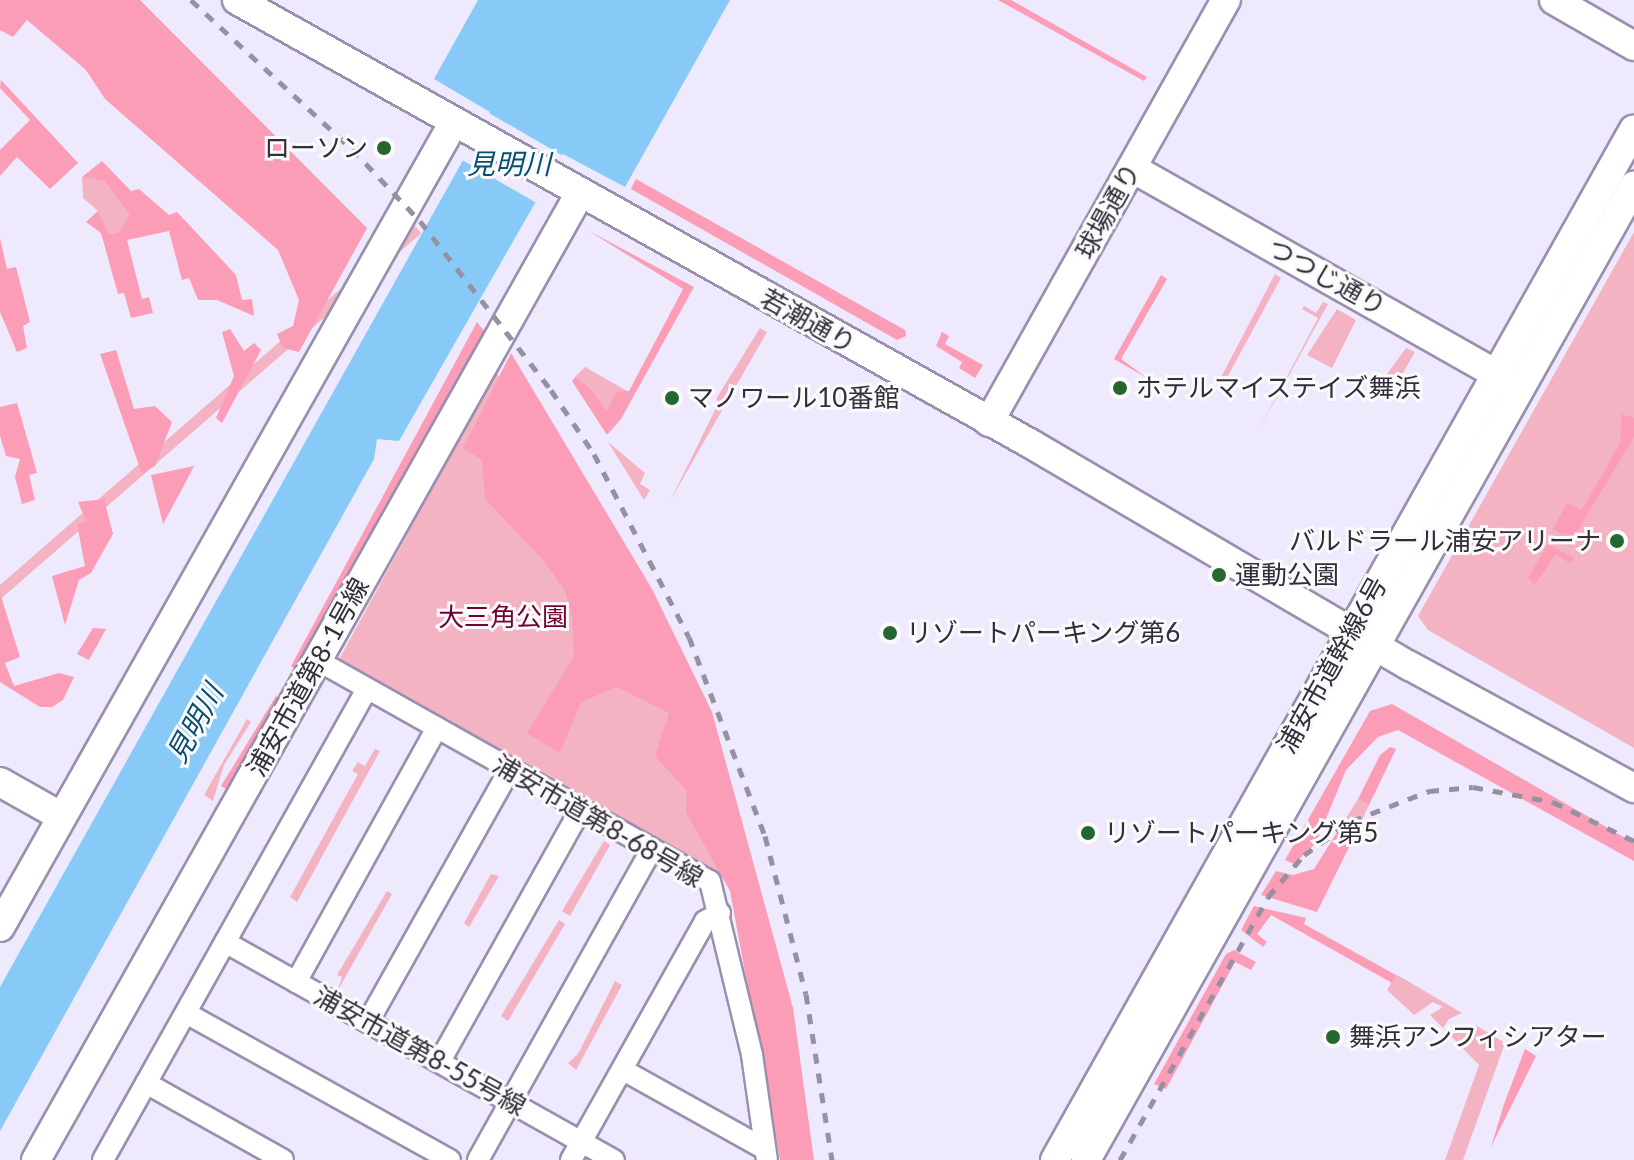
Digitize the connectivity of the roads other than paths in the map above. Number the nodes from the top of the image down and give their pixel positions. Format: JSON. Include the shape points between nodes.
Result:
{"nodes":[{"id":1,"x":237,"y":0,"type":"edge"},
{"id":2,"x":1226,"y":0,"type":"edge"},
{"id":3,"x":1554,"y":0,"type":"edge"},
{"id":4,"x":1634,"y":46,"type":"edge"},
{"id":5,"x":463,"y":127,"type":"junction"},
{"id":6,"x":1634,"y":129,"type":"edge"},
{"id":7,"x":1132,"y":168,"type":"junction"},
{"id":8,"x":1634,"y":186,"type":"edge"},
{"id":9,"x":580,"y":193,"type":"junction"},
{"id":10,"x":1495,"y":372,"type":"junction"},
{"id":11,"x":1521,"y":388,"type":"junction"},
{"id":12,"x":989,"y":422,"type":"junction"},
{"id":13,"x":1351,"y":630,"type":"junction"},
{"id":14,"x":1376,"y":646,"type":"junction"},
{"id":15,"x":317,"y":660,"type":"junction"},
{"id":16,"x":367,"y":689,"type":"junction"},
{"id":17,"x":437,"y":728,"type":"junction"},
{"id":18,"x":510,"y":769,"type":"junction"},
{"id":19,"x":0,"y":782,"type":"edge"},
{"id":20,"x":1634,"y":788,"type":"edge"},
{"id":21,"x":581,"y":809,"type":"junction"},
{"id":22,"x":62,"y":817,"type":"junction"},
{"id":23,"x":652,"y":849,"type":"junction"},
{"id":24,"x":720,"y":913,"type":"junction"},
{"id":25,"x":0,"y":927,"type":"edge"},
{"id":26,"x":225,"y":942,"type":"junction"},
{"id":27,"x":296,"y":982,"type":"junction"},
{"id":28,"x":186,"y":1013,"type":"junction"},
{"id":29,"x":368,"y":1022,"type":"junction"},
{"id":30,"x":440,"y":1061,"type":"junction"},
{"id":31,"x":623,"y":1070,"type":"junction"},
{"id":32,"x":146,"y":1083,"type":"junction"},
{"id":33,"x":510,"y":1102,"type":"junction"},
{"id":34,"x":582,"y":1141,"type":"junction"},
{"id":35,"x":766,"y":1154,"type":"edge"},
{"id":36,"x":109,"y":1158,"type":"edge"},
{"id":37,"x":36,"y":1160,"type":"edge"},
{"id":38,"x":283,"y":1160,"type":"edge"},
{"id":39,"x":450,"y":1160,"type":"edge"},
{"id":40,"x":478,"y":1160,"type":"edge"},
{"id":41,"x":571,"y":1160,"type":"edge"},
{"id":42,"x":614,"y":1160,"type":"edge"},
{"id":43,"x":1055,"y":1160,"type":"edge"},
{"id":44,"x":1086,"y":1160,"type":"edge"}],
"edges":[{"from":1,"to":5,"type":"street","name":"若潮通り"},
{"from":2,"to":7,"type":"street","name":"球場通り"},
{"from":3,"to":4,"type":"street"},
{"from":5,"to":9,"type":"street","name":"若潮通り"},
{"from":5,"to":22,"type":"street"},
{"from":6,"to":10,"type":"street","name":"浦安市道幹線6号"},
{"from":7,"to":10,"type":"street","name":"つつじ通り"},
{"from":7,"to":12,"type":"street","name":"球場通り"},
{"from":8,"to":11,"type":"street","name":"浦安市道幹線6号"},
{"from":9,"to":12,"type":"street","name":"若潮通り"},
{"from":9,"to":15,"type":"street","name":"浦安市道第8-1号線"},
{"from":10,"to":11,"type":"street","name":"つつじ通り"},
{"from":10,"to":13,"type":"street","name":"浦安市道幹線6号"},
{"from":11,"to":14,"type":"street","name":"浦安市道幹線6号"},
{"from":12,"to":13,"type":"street","name":"若潮通り"},
{"from":13,"to":14,"type":"street","name":"若潮通り"},
{"from":13,"to":43,"type":"street","name":"浦安市道幹線6号"},
{"from":14,"to":20,"type":"street","name":"若潮通り"},
{"from":14,"to":44,"type":"street","name":"浦安市道幹線6号"},
{"from":15,"to":16,"type":"street","name":"浦安市道第8-68号線"},
{"from":15,"to":37,"type":"street","name":"浦安市道第8-1号線"},
{"from":16,"to":17,"type":"street","name":"浦安市道第8-68号線"},
{"from":16,"to":26,"type":"street"},
{"from":17,"to":18,"type":"street","name":"浦安市道第8-68号線"},
{"from":17,"to":27,"type":"street"},
{"from":18,"to":21,"type":"street","name":"浦安市道第8-68号線"},
{"from":18,"to":29,"type":"street"},
{"from":19,"to":22,"type":"street"},
{"from":21,"to":23,"type":"street","name":"浦安市道第8-68号線"},
{"from":21,"to":30,"type":"street"},
{"from":22,"to":25,"type":"street"},
{"from":23,"to":24,"type":"street","name":"浦安市道第8-68号線","via":[[710,881]]},
{"from":23,"to":33,"type":"street"},
{"from":24,"to":31,"type":"street","via":[[705,921]]},
{"from":24,"to":35,"type":"street","name":"浦安市道第8-68号線","via":[[752,1055]]},
{"from":26,"to":27,"type":"street","name":"浦安市道第8-55号線"},
{"from":26,"to":28,"type":"street"},
{"from":27,"to":29,"type":"street","name":"浦安市道第8-55号線"},
{"from":28,"to":32,"type":"street"},
{"from":28,"to":39,"type":"street"},
{"from":29,"to":30,"type":"street","name":"浦安市道第8-55号線"},
{"from":30,"to":33,"type":"street","name":"浦安市道第8-55号線"},
{"from":31,"to":34,"type":"street"},
{"from":31,"to":35,"type":"street"},
{"from":32,"to":36,"type":"street"},
{"from":32,"to":38,"type":"street"},
{"from":33,"to":34,"type":"street","name":"浦安市道第8-55号線"},
{"from":33,"to":40,"type":"street"},
{"from":34,"to":41,"type":"street"},
{"from":34,"to":42,"type":"street","name":"浦安市道第8-55号線"}]}
